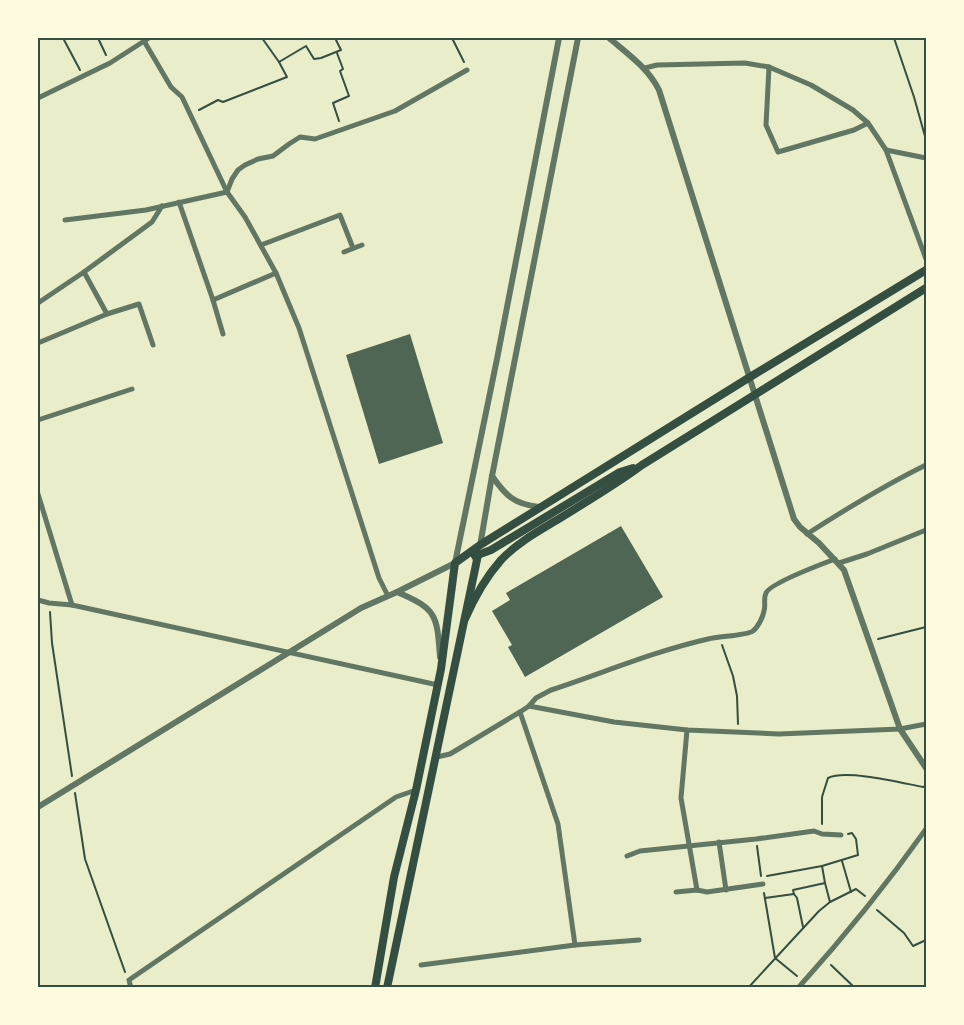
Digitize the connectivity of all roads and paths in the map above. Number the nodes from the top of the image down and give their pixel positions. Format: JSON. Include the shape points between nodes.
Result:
{"nodes":[{"id":1,"x":63,"y":38,"type":"edge"},
{"id":2,"x":98,"y":38,"type":"edge"},
{"id":3,"x":262,"y":38,"type":"edge"},
{"id":4,"x":335,"y":38,"type":"edge"},
{"id":5,"x":452,"y":38,"type":"edge"},
{"id":6,"x":559,"y":38,"type":"edge"},
{"id":7,"x":578,"y":38,"type":"edge"},
{"id":8,"x":609,"y":38,"type":"edge"},
{"id":9,"x":894,"y":38,"type":"edge"},
{"id":10,"x":146,"y":39,"type":"edge"},
{"id":11,"x":337,"y":53,"type":"junction"},
{"id":12,"x":279,"y":62,"type":"junction"},
{"id":13,"x":110,"y":63,"type":"junction"},
{"id":14,"x":769,"y":67,"type":"junction"},
{"id":15,"x":645,"y":68,"type":"junction"},
{"id":16,"x":467,"y":70,"type":"joint"},
{"id":17,"x":84,"y":76,"type":"junction"},
{"id":18,"x":38,"y":98,"type":"edge"},
{"id":19,"x":191,"y":113,"type":"junction"},
{"id":20,"x":868,"y":123,"type":"junction"},
{"id":21,"x":342,"y":129,"type":"junction"},
{"id":22,"x":927,"y":140,"type":"edge"},
{"id":23,"x":886,"y":150,"type":"junction"},
{"id":24,"x":927,"y":158,"type":"edge"},
{"id":25,"x":227,"y":192,"type":"junction"},
{"id":26,"x":179,"y":202,"type":"junction"},
{"id":27,"x":162,"y":206,"type":"junction"},
{"id":28,"x":65,"y":220,"type":"dead end"},
{"id":29,"x":261,"y":245,"type":"junction"},
{"id":30,"x":362,"y":245,"type":"dead end"},
{"id":31,"x":353,"y":248,"type":"junction"},
{"id":32,"x":344,"y":252,"type":"dead end"},
{"id":33,"x":927,"y":258,"type":"edge"},
{"id":34,"x":927,"y":270,"type":"edge"},
{"id":35,"x":84,"y":272,"type":"junction"},
{"id":36,"x":276,"y":273,"type":"junction"},
{"id":37,"x":927,"y":288,"type":"edge"},
{"id":38,"x":213,"y":300,"type":"junction"},
{"id":39,"x":38,"y":303,"type":"edge"},
{"id":40,"x":107,"y":314,"type":"junction"},
{"id":41,"x":223,"y":334,"type":"dead end"},
{"id":42,"x":38,"y":343,"type":"edge"},
{"id":43,"x":153,"y":345,"type":"dead end"},
{"id":44,"x":750,"y":377,"type":"junction"},
{"id":45,"x":132,"y":389,"type":"dead end"},
{"id":46,"x":755,"y":394,"type":"junction"},
{"id":47,"x":38,"y":420,"type":"edge"},
{"id":48,"x":642,"y":465,"type":"junction"},
{"id":49,"x":927,"y":465,"type":"edge"},
{"id":50,"x":492,"y":476,"type":"junction"},
{"id":51,"x":38,"y":494,"type":"edge"},
{"id":52,"x":540,"y":508,"type":"junction"},
{"id":53,"x":927,"y":530,"type":"edge"},
{"id":54,"x":807,"y":534,"type":"junction"},
{"id":55,"x":480,"y":545,"type":"junction"},
{"id":56,"x":478,"y":555,"type":"junction"},
{"id":57,"x":837,"y":561,"type":"junction"},
{"id":58,"x":455,"y":563,"type":"junction"},
{"id":59,"x":397,"y":592,"type":"junction"},
{"id":60,"x":388,"y":596,"type":"junction"},
{"id":61,"x":38,"y":600,"type":"edge"},
{"id":62,"x":49,"y":603,"type":"junction"},
{"id":63,"x":72,"y":605,"type":"junction"},
{"id":64,"x":465,"y":619,"type":"junction"},
{"id":65,"x":927,"y":627,"type":"edge"},
{"id":66,"x":719,"y":636,"type":"junction"},
{"id":67,"x":869,"y":642,"type":"junction"},
{"id":68,"x":289,"y":653,"type":"junction"},
{"id":69,"x":441,"y":669,"type":"junction"},
{"id":70,"x":438,"y":685,"type":"junction"},
{"id":71,"x":529,"y":706,"type":"junction"},
{"id":72,"x":520,"y":712,"type":"junction"},
{"id":73,"x":927,"y":724,"type":"edge"},
{"id":74,"x":900,"y":729,"type":"junction"},
{"id":75,"x":687,"y":730,"type":"junction"},
{"id":76,"x":739,"y":732,"type":"junction"},
{"id":77,"x":437,"y":757,"type":"junction"},
{"id":78,"x":927,"y":768,"type":"edge"},
{"id":79,"x":74,"y":785,"type":"junction"},
{"id":80,"x":927,"y":786,"type":"edge"},
{"id":81,"x":416,"y":790,"type":"junction"},
{"id":82,"x":38,"y":807,"type":"edge"},
{"id":83,"x":927,"y":829,"type":"edge"},
{"id":84,"x":822,"y":834,"type":"junction"},
{"id":85,"x":841,"y":835,"type":"joint"},
{"id":86,"x":756,"y":839,"type":"junction"},
{"id":87,"x":719,"y":842,"type":"junction"},
{"id":88,"x":689,"y":845,"type":"junction"},
{"id":89,"x":627,"y":856,"type":"dead end"},
{"id":90,"x":842,"y":861,"type":"junction"},
{"id":91,"x":822,"y":866,"type":"junction"},
{"id":92,"x":825,"y":883,"type":"junction"},
{"id":93,"x":762,"y":884,"type":"joint"},
{"id":94,"x":698,"y":890,"type":"junction"},
{"id":95,"x":726,"y":890,"type":"junction"},
{"id":96,"x":676,"y":892,"type":"dead end"},
{"id":97,"x":851,"y":892,"type":"junction"},
{"id":98,"x":794,"y":894,"type":"junction"},
{"id":99,"x":765,"y":898,"type":"junction"},
{"id":100,"x":830,"y":902,"type":"junction"},
{"id":101,"x":871,"y":903,"type":"junction"},
{"id":102,"x":803,"y":927,"type":"junction"},
{"id":103,"x":639,"y":940,"type":"dead end"},
{"id":104,"x":927,"y":940,"type":"edge"},
{"id":105,"x":575,"y":945,"type":"junction"},
{"id":106,"x":776,"y":958,"type":"junction"},
{"id":107,"x":824,"y":959,"type":"junction"},
{"id":108,"x":421,"y":965,"type":"dead end"},
{"id":109,"x":129,"y":980,"type":"junction"},
{"id":110,"x":803,"y":982,"type":"junction"},
{"id":111,"x":131,"y":987,"type":"edge"},
{"id":112,"x":375,"y":987,"type":"edge"},
{"id":113,"x":387,"y":987,"type":"edge"},
{"id":114,"x":748,"y":987,"type":"edge"},
{"id":115,"x":798,"y":987,"type":"edge"},
{"id":116,"x":855,"y":987,"type":"edge"}],
"edges":[{"from":1,"to":17,"type":"path"},
{"from":2,"to":13,"type":"path"},
{"from":3,"to":12,"type":"path"},
{"from":4,"to":11,"type":"path","via":[[341,50]]},
{"from":5,"to":16,"type":"path"},
{"from":6,"to":58,"type":"street"},
{"from":7,"to":50,"type":"street"},
{"from":8,"to":15,"type":"street"},
{"from":9,"to":22,"type":"path"},
{"from":10,"to":13,"type":"street"},
{"from":10,"to":19,"type":"street","via":[[171,87]]},
{"from":11,"to":12,"type":"path","via":[[314,60],[306,46]]},
{"from":11,"to":21,"type":"path","via":[[349,96],[333,103]]},
{"from":12,"to":19,"type":"path","via":[[287,77]]},
{"from":13,"to":17,"type":"street"},
{"from":14,"to":15,"type":"street","via":[[736,63]]},
{"from":14,"to":20,"type":"street","via":[[811,85]]},
{"from":14,"to":20,"type":"street","via":[[766,125],[778,152]]},
{"from":15,"to":44,"type":"street","via":[[664,105]]},
{"from":16,"to":21,"type":"street","via":[[395,111]]},
{"from":17,"to":18,"type":"street"},
{"from":19,"to":25,"type":"street"},
{"from":20,"to":23,"type":"street"},
{"from":21,"to":25,"type":"street","via":[[315,139],[300,137],[273,156],[245,165],[232,179]]},
{"from":23,"to":24,"type":"street"},
{"from":23,"to":33,"type":"street"},
{"from":25,"to":26,"type":"street"},
{"from":25,"to":29,"type":"street"},
{"from":26,"to":27,"type":"street"},
{"from":26,"to":38,"type":"street"},
{"from":27,"to":28,"type":"street"},
{"from":27,"to":35,"type":"street","via":[[152,222]]},
{"from":29,"to":31,"type":"street","via":[[340,215]]},
{"from":29,"to":36,"type":"street"},
{"from":30,"to":31,"type":"street"},
{"from":31,"to":32,"type":"street"},
{"from":34,"to":44,"type":"highway"},
{"from":35,"to":39,"type":"street"},
{"from":35,"to":40,"type":"street"},
{"from":36,"to":38,"type":"street"},
{"from":36,"to":60,"type":"street","via":[[299,328]]},
{"from":37,"to":46,"type":"highway"},
{"from":38,"to":41,"type":"street"},
{"from":40,"to":42,"type":"street"},
{"from":40,"to":43,"type":"street","via":[[139,304]]},
{"from":44,"to":46,"type":"street"},
{"from":44,"to":52,"type":"highway"},
{"from":45,"to":47,"type":"street"},
{"from":46,"to":48,"type":"highway"},
{"from":46,"to":54,"type":"street","via":[[794,519]]},
{"from":48,"to":56,"type":"highway","via":[[620,472]]},
{"from":48,"to":64,"type":"highway","via":[[512,550],[484,582]]},
{"from":49,"to":54,"type":"street","via":[[853,504]]},
{"from":50,"to":52,"type":"street","via":[[514,501]]},
{"from":50,"to":55,"type":"street"},
{"from":51,"to":63,"type":"street"},
{"from":52,"to":55,"type":"highway"},
{"from":53,"to":57,"type":"street","via":[[867,554]]},
{"from":54,"to":57,"type":"street"},
{"from":55,"to":56,"type":"street"},
{"from":55,"to":58,"type":"highway"},
{"from":56,"to":58,"type":"highway"},
{"from":56,"to":64,"type":"highway"},
{"from":57,"to":66,"type":"street","via":[[766,591],[764,612],[753,631]]},
{"from":57,"to":67,"type":"street","via":[[844,570]]},
{"from":58,"to":59,"type":"street"},
{"from":58,"to":69,"type":"highway"},
{"from":59,"to":60,"type":"street"},
{"from":59,"to":69,"type":"street","via":[[417,601],[434,618]]},
{"from":60,"to":68,"type":"street","via":[[361,608]]},
{"from":61,"to":62,"type":"street"},
{"from":62,"to":63,"type":"street"},
{"from":62,"to":79,"type":"path"},
{"from":63,"to":68,"type":"street"},
{"from":64,"to":77,"type":"highway"},
{"from":65,"to":67,"type":"path"},
{"from":66,"to":71,"type":"street","via":[[551,690]]},
{"from":66,"to":76,"type":"path","via":[[733,676]]},
{"from":67,"to":74,"type":"street"},
{"from":68,"to":70,"type":"street"},
{"from":68,"to":79,"type":"street"},
{"from":69,"to":70,"type":"highway"},
{"from":70,"to":81,"type":"highway"},
{"from":71,"to":72,"type":"street"},
{"from":71,"to":75,"type":"street","via":[[614,722]]},
{"from":72,"to":77,"type":"street","via":[[450,754]]},
{"from":72,"to":105,"type":"street","via":[[558,824]]},
{"from":73,"to":74,"type":"street"},
{"from":74,"to":76,"type":"street"},
{"from":74,"to":78,"type":"street"},
{"from":75,"to":76,"type":"street"},
{"from":75,"to":88,"type":"street","via":[[681,798]]},
{"from":77,"to":113,"type":"highway"},
{"from":79,"to":82,"type":"street"},
{"from":79,"to":109,"type":"path","via":[[86,859]]},
{"from":80,"to":84,"type":"path","via":[[878,778],[828,778],[822,797]]},
{"from":81,"to":109,"type":"street","via":[[396,797]]},
{"from":81,"to":112,"type":"highway","via":[[394,877]]},
{"from":83,"to":101,"type":"street"},
{"from":84,"to":85,"type":"street"},
{"from":84,"to":86,"type":"street","via":[[814,831]]},
{"from":85,"to":90,"type":"path","via":[[852,833],[858,855]]},
{"from":86,"to":87,"type":"street"},
{"from":86,"to":91,"type":"path","via":[[761,877]]},
{"from":87,"to":88,"type":"street"},
{"from":87,"to":95,"type":"street"},
{"from":88,"to":89,"type":"street"},
{"from":88,"to":94,"type":"street"},
{"from":90,"to":91,"type":"path"},
{"from":90,"to":97,"type":"path"},
{"from":91,"to":92,"type":"path"},
{"from":92,"to":98,"type":"path","via":[[793,890]]},
{"from":92,"to":100,"type":"path"},
{"from":93,"to":95,"type":"street"},
{"from":93,"to":99,"type":"path"},
{"from":94,"to":95,"type":"street"},
{"from":94,"to":96,"type":"street"},
{"from":97,"to":100,"type":"path"},
{"from":97,"to":101,"type":"path","via":[[856,889]]},
{"from":98,"to":99,"type":"path"},
{"from":98,"to":102,"type":"path"},
{"from":99,"to":106,"type":"path"},
{"from":100,"to":102,"type":"path"},
{"from":101,"to":104,"type":"path","via":[[913,946]]},
{"from":101,"to":107,"type":"street"},
{"from":102,"to":106,"type":"path"},
{"from":103,"to":105,"type":"street"},
{"from":105,"to":108,"type":"street"},
{"from":106,"to":110,"type":"path"},
{"from":106,"to":114,"type":"path"},
{"from":107,"to":110,"type":"street"},
{"from":107,"to":116,"type":"path"},
{"from":109,"to":111,"type":"street"},
{"from":110,"to":115,"type":"street"}]}
